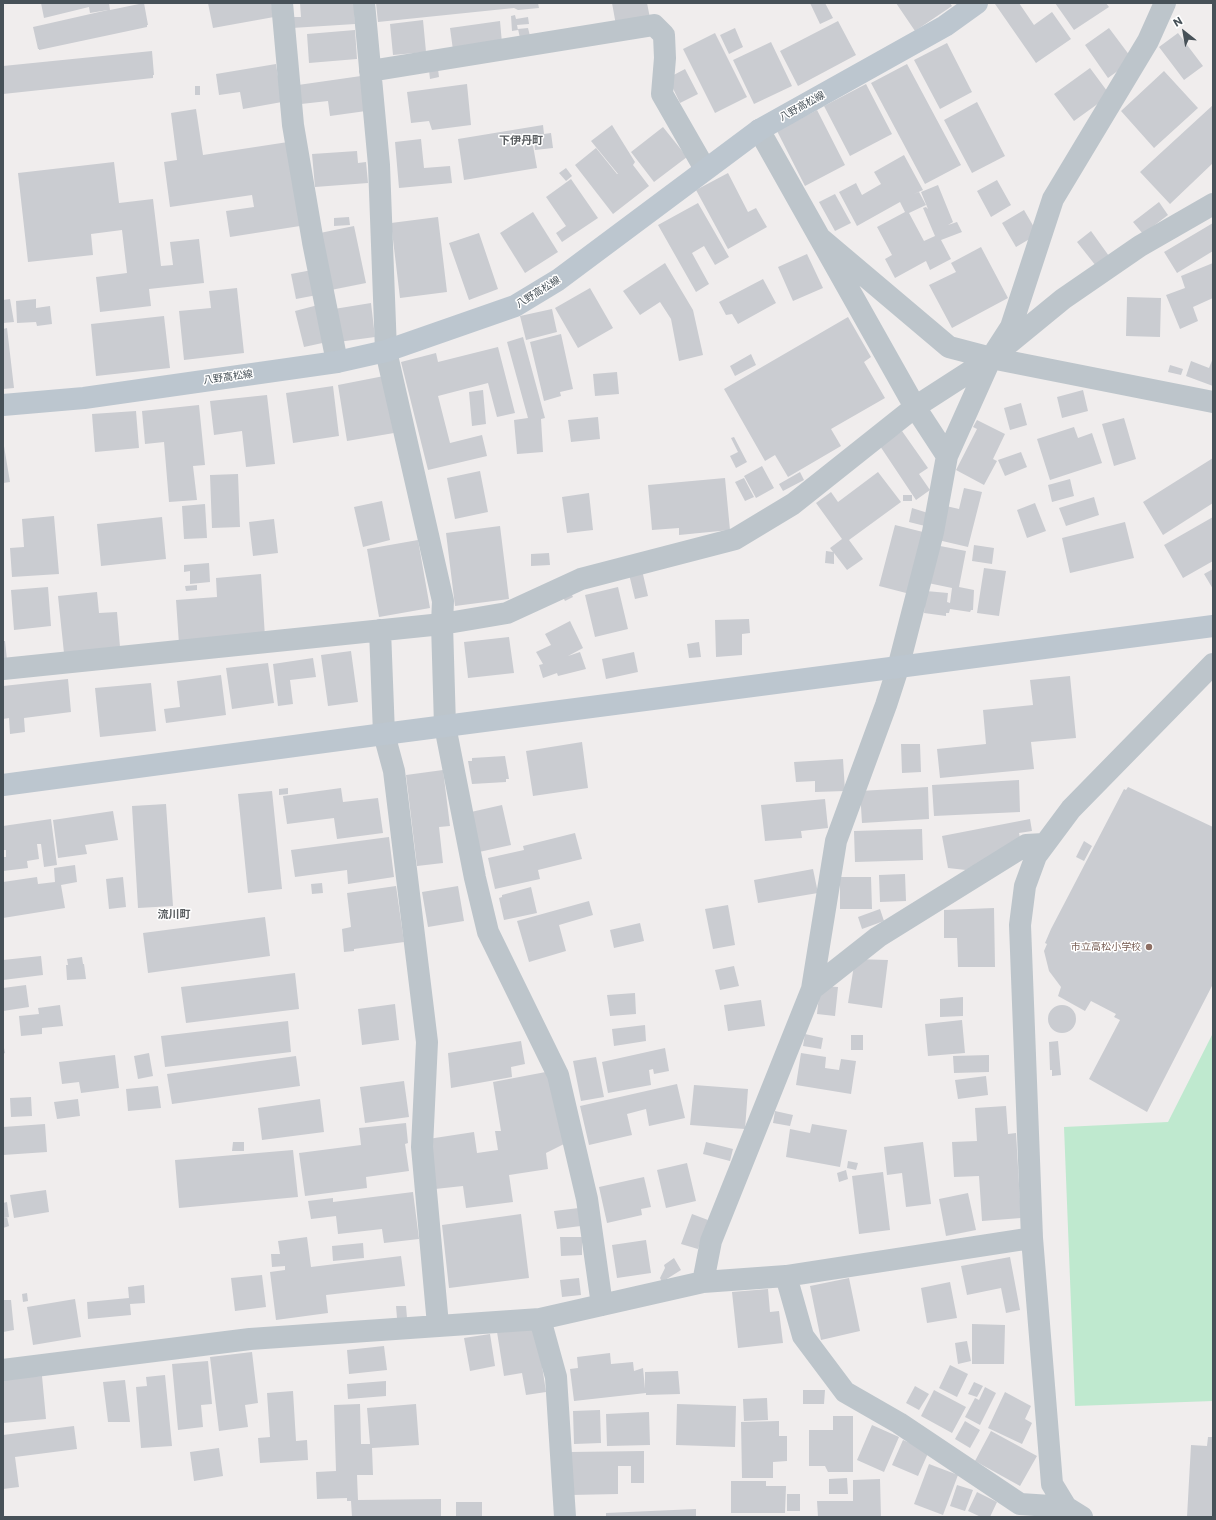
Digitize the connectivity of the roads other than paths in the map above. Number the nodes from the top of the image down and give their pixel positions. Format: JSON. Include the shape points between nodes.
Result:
{"nodes":[{"id":1,"x":282,"y":3,"type":"edge"},
{"id":2,"x":364,"y":3,"type":"edge"},
{"id":3,"x":977,"y":3,"type":"edge"},
{"id":4,"x":1165,"y":3,"type":"edge"},
{"id":5,"x":370,"y":71,"type":"junction"},
{"id":6,"x":759,"y":130,"type":"junction"},
{"id":7,"x":705,"y":169,"type":"junction"},
{"id":8,"x":1213,"y":204,"type":"edge"},
{"id":9,"x":820,"y":238,"type":"junction"},
{"id":10,"x":386,"y":351,"type":"junction"},
{"id":11,"x":991,"y":358,"type":"junction"},
{"id":12,"x":336,"y":362,"type":"junction"},
{"id":13,"x":1213,"y":402,"type":"edge"},
{"id":14,"x":3,"y":406,"type":"edge"},
{"id":15,"x":915,"y":406,"type":"junction"},
{"id":16,"x":947,"y":456,"type":"junction"},
{"id":17,"x":442,"y":624,"type":"junction"},
{"id":18,"x":1213,"y":626,"type":"edge"},
{"id":19,"x":380,"y":630,"type":"junction"},
{"id":20,"x":1213,"y":664,"type":"edge"},
{"id":21,"x":898,"y":668,"type":"junction"},
{"id":22,"x":3,"y":669,"type":"edge"},
{"id":23,"x":445,"y":726,"type":"junction"},
{"id":24,"x":384,"y":734,"type":"junction"},
{"id":25,"x":3,"y":785,"type":"edge"},
{"id":26,"x":1044,"y":844,"type":"junction"},
{"id":27,"x":812,"y":989,"type":"junction"},
{"id":28,"x":1032,"y":1238,"type":"junction"},
{"id":29,"x":786,"y":1276,"type":"junction"},
{"id":30,"x":703,"y":1282,"type":"junction"},
{"id":31,"x":602,"y":1305,"type":"junction"},
{"id":32,"x":540,"y":1319,"type":"junction"},
{"id":33,"x":438,"y":1325,"type":"junction"},
{"id":34,"x":3,"y":1370,"type":"edge"},
{"id":35,"x":1074,"y":1512,"type":"edge"},
{"id":36,"x":565,"y":1517,"type":"edge"}],
"edges":[{"from":1,"to":12,"type":"street","via":[[294,126]]},
{"from":2,"to":5,"type":"street"},
{"from":3,"to":6,"type":"street","name":"八野高松線","via":[[945,26]]},
{"from":4,"to":11,"type":"street","via":[[1148,41],[1053,199],[1011,327]]},
{"from":5,"to":7,"type":"street","via":[[654,24],[664,35],[662,94]]},
{"from":5,"to":10,"type":"street","via":[[379,165]]},
{"from":6,"to":7,"type":"street","name":"八野高松線"},
{"from":6,"to":9,"type":"street"},
{"from":7,"to":10,"type":"street","name":"八野高松線","via":[[558,280],[515,306]]},
{"from":8,"to":11,"type":"street","via":[[1140,246],[1063,299]]},
{"from":9,"to":11,"type":"street","via":[[950,347]]},
{"from":9,"to":15,"type":"street"},
{"from":10,"to":12,"type":"street","name":"八野高松線"},
{"from":10,"to":17,"type":"street","via":[[443,601]]},
{"from":11,"to":13,"type":"street"},
{"from":11,"to":15,"type":"street"},
{"from":11,"to":16,"type":"street"},
{"from":12,"to":14,"type":"street","name":"八野高松線","via":[[84,398]]},
{"from":15,"to":16,"type":"street"},
{"from":15,"to":17,"type":"street","via":[[794,504],[735,539],[581,579],[507,614]]},
{"from":16,"to":21,"type":"street","via":[[933,532]]},
{"from":17,"to":19,"type":"street"},
{"from":17,"to":23,"type":"street"},
{"from":18,"to":21,"type":"street"},
{"from":19,"to":22,"type":"street"},
{"from":19,"to":24,"type":"street"},
{"from":20,"to":26,"type":"street","via":[[1071,808]]},
{"from":21,"to":23,"type":"street"},
{"from":21,"to":27,"type":"street","via":[[836,841]]},
{"from":23,"to":24,"type":"street"},
{"from":23,"to":31,"type":"street","via":[[488,932],[558,1075],[587,1199]]},
{"from":24,"to":25,"type":"street"},
{"from":24,"to":33,"type":"street","via":[[394,771],[428,1042],[422,1147]]},
{"from":26,"to":27,"type":"street","via":[[1026,845],[885,932]]},
{"from":26,"to":28,"type":"street","via":[[1036,856],[1025,886],[1020,925]]},
{"from":27,"to":30,"type":"street","via":[[711,1241]]},
{"from":28,"to":29,"type":"street"},
{"from":28,"to":35,"type":"street","via":[[1052,1484]]},
{"from":29,"to":30,"type":"street"},
{"from":29,"to":35,"type":"street","via":[[803,1336],[845,1392],[898,1423],[1020,1504]]},
{"from":30,"to":31,"type":"street"},
{"from":31,"to":32,"type":"street"},
{"from":32,"to":33,"type":"street"},
{"from":32,"to":36,"type":"street","via":[[556,1377]]},
{"from":33,"to":34,"type":"street","via":[[250,1339]]}]}
